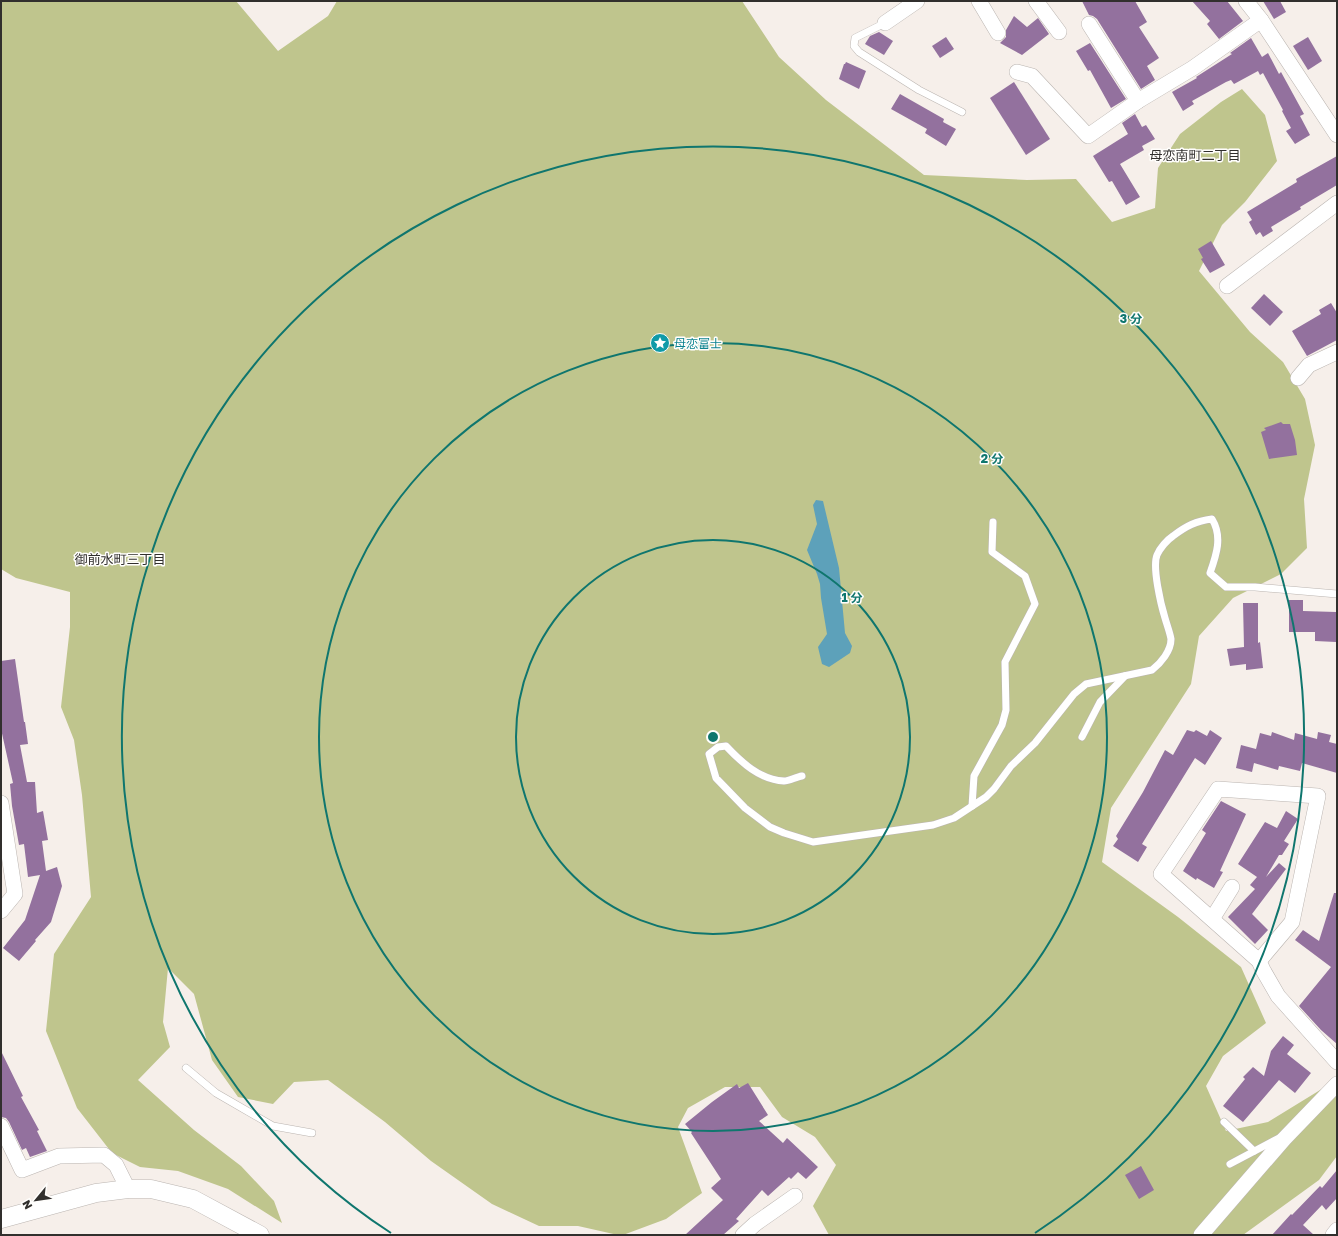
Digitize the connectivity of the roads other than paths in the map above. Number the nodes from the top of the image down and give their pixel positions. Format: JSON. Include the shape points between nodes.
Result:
{"nodes":[{"id":1,"x":917,"y":1,"type":"edge"},
{"id":2,"x":979,"y":1,"type":"edge"},
{"id":3,"x":1036,"y":1,"type":"edge"},
{"id":4,"x":1246,"y":1,"type":"edge"},
{"id":5,"x":1261,"y":20,"type":"junction"},
{"id":6,"x":885,"y":23,"type":"joint"},
{"id":7,"x":1088,"y":24,"type":"dead end"},
{"id":8,"x":1059,"y":32,"type":"dead end"},
{"id":9,"x":998,"y":33,"type":"dead end"},
{"id":10,"x":1017,"y":72,"type":"dead end"},
{"id":11,"x":1138,"y":101,"type":"junction"},
{"id":12,"x":962,"y":112,"type":"dead end"},
{"id":13,"x":1337,"y":135,"type":"edge"},
{"id":14,"x":1337,"y":203,"type":"edge"},
{"id":15,"x":1227,"y":286,"type":"dead end"},
{"id":16,"x":1337,"y":352,"type":"edge"},
{"id":17,"x":1298,"y":378,"type":"dead end"},
{"id":18,"x":993,"y":522,"type":"dead end"},
{"id":19,"x":1337,"y":594,"type":"edge"},
{"id":20,"x":1125,"y":676,"type":"junction"},
{"id":21,"x":1082,"y":737,"type":"dead end"},
{"id":22,"x":802,"y":776,"type":"dead end"},
{"id":23,"x":1,"y":802,"type":"edge"},
{"id":24,"x":972,"y":806,"type":"junction"},
{"id":25,"x":1232,"y":887,"type":"dead end"},
{"id":26,"x":1,"y":911,"type":"edge"},
{"id":27,"x":1212,"y":919,"type":"junction"},
{"id":28,"x":1259,"y":961,"type":"junction"},
{"id":29,"x":1337,"y":1062,"type":"edge"},
{"id":30,"x":186,"y":1068,"type":"dead end"},
{"id":31,"x":1337,"y":1084,"type":"edge"},
{"id":32,"x":1224,"y":1122,"type":"dead end"},
{"id":33,"x":1292,"y":1131,"type":"junction"},
{"id":34,"x":312,"y":1133,"type":"dead end"},
{"id":35,"x":3,"y":1136,"type":"edge"},
{"id":36,"x":1253,"y":1152,"type":"junction"},
{"id":37,"x":1230,"y":1164,"type":"dead end"},
{"id":38,"x":1262,"y":1164,"type":"junction"},
{"id":39,"x":128,"y":1189,"type":"junction"},
{"id":40,"x":795,"y":1196,"type":"dead end"},
{"id":41,"x":1,"y":1219,"type":"edge"},
{"id":42,"x":1337,"y":1230,"type":"edge"},
{"id":43,"x":260,"y":1235,"type":"edge"},
{"id":44,"x":744,"y":1235,"type":"edge"},
{"id":45,"x":1201,"y":1235,"type":"edge"},
{"id":46,"x":1333,"y":1235,"type":"edge"}],
"edges":[{"from":1,"to":6,"type":"street"},
{"from":2,"to":9,"type":"street"},
{"from":3,"to":8,"type":"street"},
{"from":4,"to":5,"type":"street"},
{"from":5,"to":11,"type":"street","via":[[1193,68]]},
{"from":5,"to":13,"type":"street"},
{"from":6,"to":12,"type":"lane","via":[[855,38],[854,46],[859,52],[918,90]]},
{"from":7,"to":11,"type":"street"},
{"from":10,"to":11,"type":"street","via":[[1032,76],[1088,136]]},
{"from":14,"to":15,"type":"street"},
{"from":16,"to":17,"type":"street","via":[[1309,365]]},
{"from":18,"to":24,"type":"lane","via":[[992,552],[1025,576],[1035,604],[1005,662],[1006,710],[1002,725],[974,776]]},
{"from":19,"to":20,"type":"lane","via":[[1226,587],[1210,573],[1218,551],[1217,527],[1212,519],[1200,521],[1184,528],[1168,540],[1157,555],[1156,576],[1171,640],[1168,651],[1160,664],[1152,670]]},
{"from":20,"to":21,"type":"lane","via":[[1100,702]]},
{"from":20,"to":24,"type":"lane","via":[[1086,684],[1074,694],[994,789]]},
{"from":22,"to":24,"type":"lane","via":[[785,781],[768,778],[740,760],[726,746],[718,747],[709,754],[716,778],[745,808],[770,827],[812,842],[933,825],[954,818]]},
{"from":23,"to":26,"type":"street","via":[[15,894]]},
{"from":25,"to":27,"type":"street"},
{"from":27,"to":28,"type":"street"},
{"from":27,"to":28,"type":"street","via":[[1161,874],[1218,789],[1318,796],[1292,922]]},
{"from":28,"to":29,"type":"street","via":[[1278,996]]},
{"from":30,"to":34,"type":"lane","via":[[216,1093],[273,1126]]},
{"from":31,"to":33,"type":"street"},
{"from":32,"to":36,"type":"lane"},
{"from":33,"to":36,"type":"lane"},
{"from":33,"to":38,"type":"street"},
{"from":35,"to":39,"type":"street","via":[[22,1170],[59,1156],[104,1155],[116,1165]]},
{"from":36,"to":37,"type":"lane"},
{"from":36,"to":38,"type":"lane"},
{"from":38,"to":45,"type":"street"},
{"from":39,"to":41,"type":"street","via":[[96,1193]]},
{"from":39,"to":43,"type":"street","via":[[151,1189],[193,1199]]},
{"from":40,"to":44,"type":"street","via":[[755,1224]]},
{"from":42,"to":46,"type":"street"}]}
